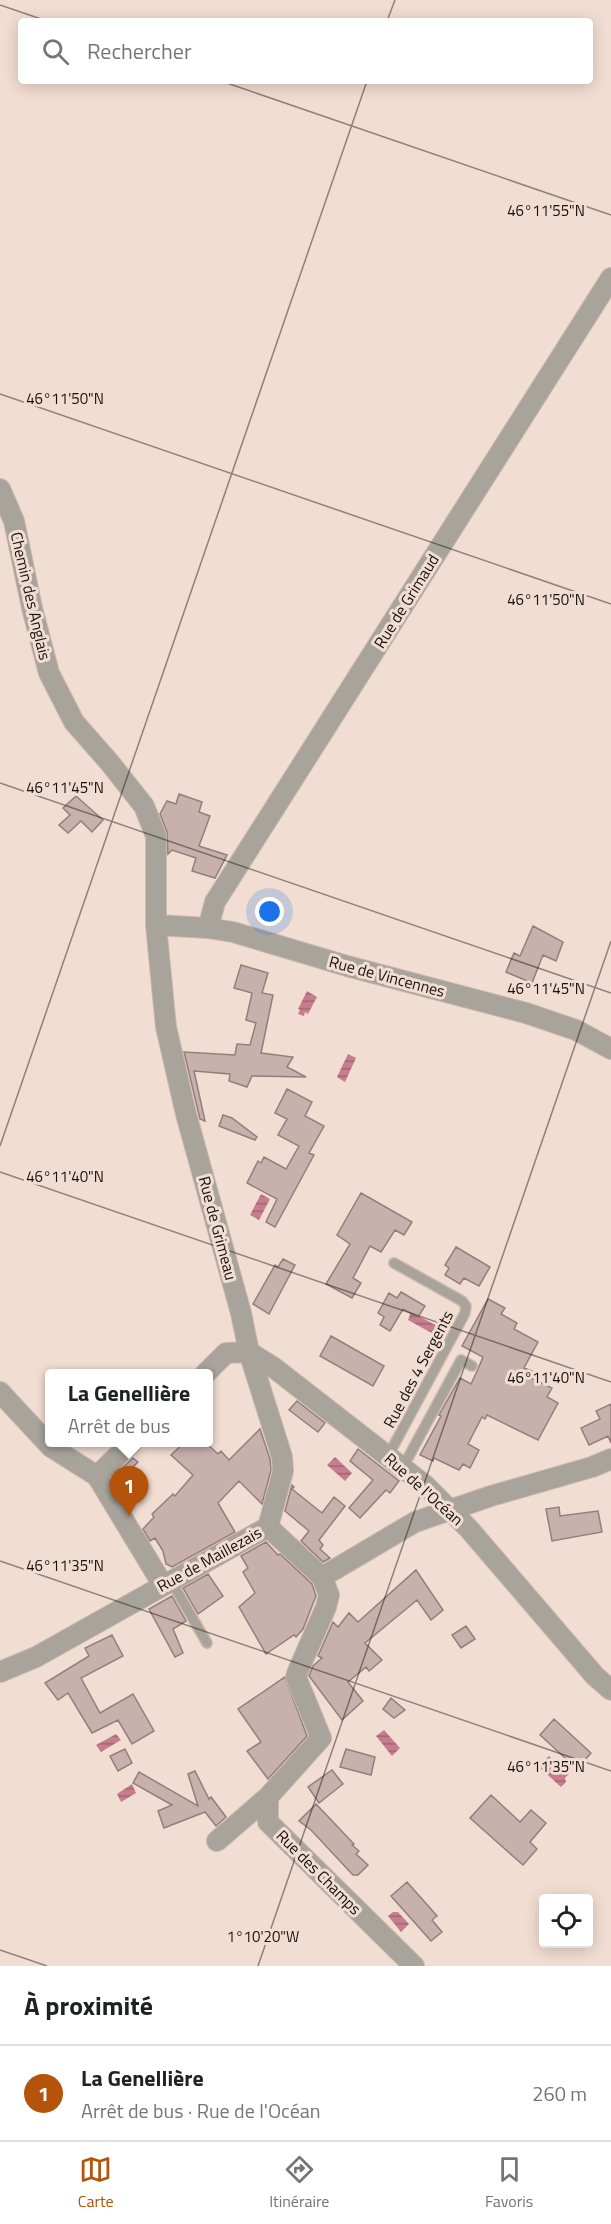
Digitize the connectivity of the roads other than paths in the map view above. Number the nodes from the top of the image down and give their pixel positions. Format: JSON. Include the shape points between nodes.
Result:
{"nodes":[{"id":1,"x":611,"y":278,"type":"edge"},
{"id":2,"x":0,"y":489,"type":"edge"},
{"id":3,"x":156,"y":925,"type":"junction"},
{"id":4,"x":208,"y":928,"type":"junction"},
{"id":5,"x":611,"y":1049,"type":"edge"},
{"id":6,"x":394,"y":1263,"type":"dead end"},
{"id":7,"x":249,"y":1352,"type":"junction"},
{"id":8,"x":472,"y":1366,"type":"dead end"},
{"id":9,"x":210,"y":1369,"type":"edge"},
{"id":10,"x":0,"y":1392,"type":"edge"},
{"id":11,"x":45,"y":1441,"type":"edge"},
{"id":12,"x":51,"y":1447,"type":"edge"},
{"id":13,"x":128,"y":1447,"type":"edge"},
{"id":14,"x":611,"y":1459,"type":"edge"},
{"id":15,"x":396,"y":1461,"type":"junction"},
{"id":16,"x":97,"y":1476,"type":"junction"},
{"id":17,"x":451,"y":1509,"type":"junction"},
{"id":18,"x":268,"y":1527,"type":"junction"},
{"id":19,"x":322,"y":1576,"type":"junction"},
{"id":20,"x":167,"y":1583,"type":"junction"},
{"id":21,"x":207,"y":1643,"type":"dead end"},
{"id":22,"x":0,"y":1672,"type":"edge"},
{"id":23,"x":611,"y":1690,"type":"edge"},
{"id":24,"x":268,"y":1797,"type":"junction"},
{"id":25,"x":217,"y":1841,"type":"dead end"},
{"id":26,"x":414,"y":1966,"type":"edge"}],
"edges":[{"from":1,"to":4,"type":"street","name":"Rue de Grimaud","via":[[215,902]]},
{"from":2,"to":3,"type":"street","name":"Chemin des Anglais","via":[[14,521],[49,673],[74,722],[144,806],[156,836]]},
{"from":3,"to":4,"type":"street","name":"Rue de Vincennes"},
{"from":3,"to":7,"type":"street","name":"Rue de Grimeau","via":[[165,1027]]},
{"from":4,"to":5,"type":"street","name":"Rue de Vincennes","via":[[526,1013],[576,1030]]},
{"from":6,"to":15,"type":"lane","name":"Rue des 4 Sergents","via":[[466,1306]]},
{"from":7,"to":9,"type":"street","via":[[226,1353]]},
{"from":7,"to":15,"type":"street","name":"Rue de l'Océan"},
{"from":7,"to":18,"type":"street","name":"Rue de Grimeau","via":[[282,1457],[283,1471]]},
{"from":8,"to":15,"type":"lane","via":[[461,1360]]},
{"from":10,"to":11,"type":"street"},
{"from":12,"to":16,"type":"street"},
{"from":13,"to":16,"type":"street"},
{"from":14,"to":17,"type":"street"},
{"from":15,"to":17,"type":"street","name":"Rue de l'Océan"},
{"from":16,"to":20,"type":"street"},
{"from":17,"to":19,"type":"street","via":[[415,1522]]},
{"from":17,"to":23,"type":"street","name":"Rue de l'Océan"},
{"from":18,"to":19,"type":"street","name":"Rue de Maillezais"},
{"from":18,"to":20,"type":"street","name":"Rue de Maillezais"},
{"from":19,"to":24,"type":"street","via":[[329,1594],[326,1607],[296,1677],[321,1738]]},
{"from":20,"to":21,"type":"lane"},
{"from":20,"to":22,"type":"street","name":"Rue de Maillezais","via":[[36,1657]]},
{"from":24,"to":25,"type":"street"},
{"from":24,"to":26,"type":"street","name":"Rue des Champs","via":[[268,1822]]}]}
